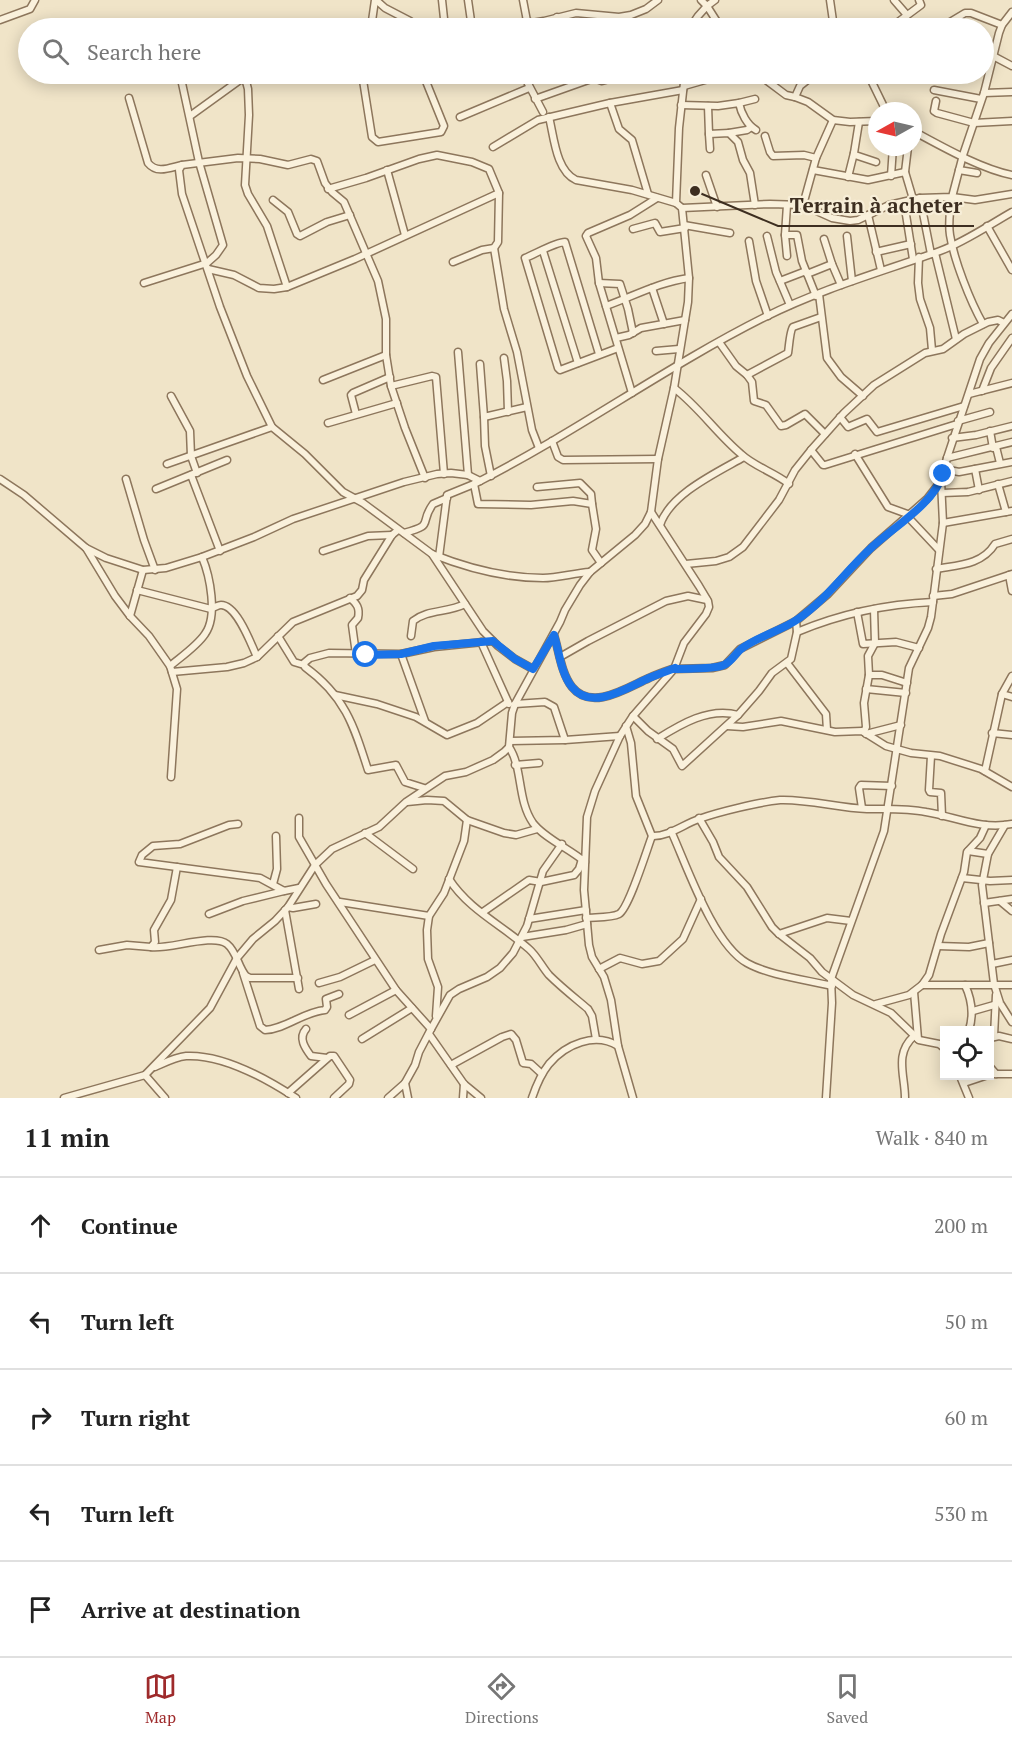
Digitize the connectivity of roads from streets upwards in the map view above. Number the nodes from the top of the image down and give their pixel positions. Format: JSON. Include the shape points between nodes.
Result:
{"nodes":[{"id":1,"x":35,"y":0,"type":"edge"},
{"id":2,"x":375,"y":0,"type":"edge"},
{"id":3,"x":442,"y":0,"type":"edge"},
{"id":4,"x":468,"y":0,"type":"edge"},
{"id":5,"x":523,"y":0,"type":"edge"},
{"id":6,"x":658,"y":0,"type":"edge"},
{"id":7,"x":701,"y":0,"type":"edge"},
{"id":8,"x":715,"y":0,"type":"edge"},
{"id":9,"x":830,"y":0,"type":"edge"},
{"id":10,"x":894,"y":0,"type":"edge"},
{"id":11,"x":919,"y":0,"type":"edge"},
{"id":12,"x":707,"y":6,"type":"junction"},
{"id":13,"x":1012,"y":12,"type":"edge"},
{"id":14,"x":907,"y":15,"type":"junction"},
{"id":15,"x":557,"y":17,"type":"joint"},
{"id":16,"x":372,"y":18,"type":"edge"},
{"id":17,"x":404,"y":18,"type":"edge"},
{"id":18,"x":445,"y":18,"type":"edge"},
{"id":19,"x":471,"y":18,"type":"edge"},
{"id":20,"x":526,"y":18,"type":"edge"},
{"id":21,"x":554,"y":18,"type":"edge"},
{"id":22,"x":697,"y":18,"type":"edge"},
{"id":23,"x":715,"y":18,"type":"edge"},
{"id":24,"x":833,"y":18,"type":"edge"},
{"id":25,"x":903,"y":18,"type":"edge"},
{"id":26,"x":956,"y":18,"type":"edge"},
{"id":27,"x":984,"y":18,"type":"edge"},
{"id":28,"x":0,"y":20,"type":"edge"},
{"id":29,"x":994,"y":22,"type":"edge"},
{"id":30,"x":1002,"y":25,"type":"junction"},
{"id":31,"x":994,"y":57,"type":"joint"},
{"id":32,"x":1012,"y":66,"type":"edge"},
{"id":33,"x":182,"y":84,"type":"edge"},
{"id":34,"x":232,"y":84,"type":"edge"},
{"id":35,"x":247,"y":84,"type":"edge"},
{"id":36,"x":364,"y":84,"type":"edge"},
{"id":37,"x":427,"y":84,"type":"edge"},
{"id":38,"x":527,"y":84,"type":"edge"},
{"id":39,"x":577,"y":84,"type":"edge"},
{"id":40,"x":684,"y":84,"type":"edge"},
{"id":41,"x":695,"y":84,"type":"edge"},
{"id":42,"x":771,"y":84,"type":"edge"},
{"id":43,"x":802,"y":84,"type":"edge"},
{"id":44,"x":873,"y":84,"type":"edge"},
{"id":45,"x":986,"y":84,"type":"edge"},
{"id":46,"x":529,"y":88,"type":"junction"},
{"id":47,"x":683,"y":88,"type":"junction"},
{"id":48,"x":934,"y":90,"type":"dead end"},
{"id":49,"x":1012,"y":92,"type":"edge"},
{"id":50,"x":983,"y":96,"type":"junction"},
{"id":51,"x":795,"y":97,"type":"junction"},
{"id":52,"x":129,"y":98,"type":"dead end"},
{"id":53,"x":535,"y":99,"type":"junction"},
{"id":54,"x":755,"y":99,"type":"dead end"},
{"id":55,"x":936,"y":101,"type":"dead end"},
{"id":56,"x":882,"y":102,"type":"edge"},
{"id":57,"x":610,"y":103,"type":"junction"},
{"id":58,"x":739,"y":104,"type":"junction"},
{"id":59,"x":681,"y":105,"type":"junction"},
{"id":60,"x":708,"y":106,"type":"junction"},
{"id":61,"x":543,"y":112,"type":"dead end"},
{"id":62,"x":190,"y":116,"type":"junction"},
{"id":63,"x":460,"y":117,"type":"dead end"},
{"id":64,"x":549,"y":117,"type":"junction"},
{"id":65,"x":833,"y":120,"type":"junction"},
{"id":66,"x":1012,"y":121,"type":"edge"},
{"id":67,"x":860,"y":122,"type":"junction"},
{"id":68,"x":868,"y":122,"type":"edge"},
{"id":69,"x":974,"y":123,"type":"junction"},
{"id":70,"x":729,"y":133,"type":"junction"},
{"id":71,"x":709,"y":134,"type":"junction"},
{"id":72,"x":922,"y":134,"type":"edge"},
{"id":73,"x":765,"y":136,"type":"dead end"},
{"id":74,"x":493,"y":147,"type":"dead end"},
{"id":75,"x":710,"y":149,"type":"dead end"},
{"id":76,"x":855,"y":153,"type":"junction"},
{"id":77,"x":963,"y":155,"type":"junction"},
{"id":78,"x":892,"y":156,"type":"edge"},
{"id":79,"x":907,"y":156,"type":"edge"},
{"id":80,"x":245,"y":158,"type":"junction"},
{"id":81,"x":816,"y":159,"type":"junction"},
{"id":82,"x":199,"y":162,"type":"junction"},
{"id":83,"x":876,"y":162,"type":"dead end"},
{"id":84,"x":182,"y":165,"type":"junction"},
{"id":85,"x":387,"y":170,"type":"junction"},
{"id":86,"x":813,"y":170,"type":"junction"},
{"id":87,"x":959,"y":170,"type":"junction"},
{"id":88,"x":905,"y":172,"type":"junction"},
{"id":89,"x":977,"y":173,"type":"dead end"},
{"id":90,"x":706,"y":175,"type":"dead end"},
{"id":91,"x":1012,"y":175,"type":"edge"},
{"id":92,"x":891,"y":176,"type":"junction"},
{"id":93,"x":848,"y":177,"type":"junction"},
{"id":94,"x":328,"y":189,"type":"junction"},
{"id":95,"x":499,"y":193,"type":"junction"},
{"id":96,"x":648,"y":194,"type":"junction"},
{"id":97,"x":1012,"y":194,"type":"edge"},
{"id":98,"x":952,"y":196,"type":"junction"},
{"id":99,"x":657,"y":198,"type":"junction"},
{"id":100,"x":917,"y":198,"type":"junction"},
{"id":101,"x":273,"y":200,"type":"dead end"},
{"id":102,"x":904,"y":202,"type":"junction"},
{"id":103,"x":755,"y":205,"type":"junction"},
{"id":104,"x":787,"y":205,"type":"junction"},
{"id":105,"x":803,"y":205,"type":"junction"},
{"id":106,"x":679,"y":206,"type":"junction"},
{"id":107,"x":717,"y":207,"type":"junction"},
{"id":108,"x":1012,"y":212,"type":"edge"},
{"id":109,"x":868,"y":215,"type":"junction"},
{"id":110,"x":350,"y":216,"type":"junction"},
{"id":111,"x":987,"y":226,"type":"junction"},
{"id":112,"x":684,"y":227,"type":"junction"},
{"id":113,"x":633,"y":229,"type":"dead end"},
{"id":114,"x":730,"y":233,"type":"dead end"},
{"id":115,"x":405,"y":235,"type":"junction"},
{"id":116,"x":767,"y":236,"type":"dead end"},
{"id":117,"x":785,"y":236,"type":"junction"},
{"id":118,"x":847,"y":236,"type":"dead end"},
{"id":119,"x":824,"y":239,"type":"dead end"},
{"id":120,"x":748,"y":241,"type":"dead end"},
{"id":121,"x":911,"y":244,"type":"junction"},
{"id":122,"x":952,"y":246,"type":"junction"},
{"id":123,"x":494,"y":248,"type":"junction"},
{"id":124,"x":543,"y":251,"type":"junction"},
{"id":125,"x":367,"y":252,"type":"junction"},
{"id":126,"x":876,"y":252,"type":"junction"},
{"id":127,"x":933,"y":253,"type":"junction"},
{"id":128,"x":787,"y":256,"type":"dead end"},
{"id":129,"x":916,"y":258,"type":"junction"},
{"id":130,"x":453,"y":262,"type":"dead end"},
{"id":131,"x":832,"y":264,"type":"junction"},
{"id":132,"x":207,"y":266,"type":"junction"},
{"id":133,"x":880,"y":270,"type":"junction"},
{"id":134,"x":1012,"y":270,"type":"edge"},
{"id":135,"x":806,"y":272,"type":"junction"},
{"id":136,"x":689,"y":279,"type":"junction"},
{"id":137,"x":780,"y":281,"type":"junction"},
{"id":138,"x":852,"y":281,"type":"junction"},
{"id":139,"x":599,"y":283,"type":"junction"},
{"id":140,"x":144,"y":284,"type":"dead end"},
{"id":141,"x":841,"y":285,"type":"junction"},
{"id":142,"x":287,"y":287,"type":"junction"},
{"id":143,"x":652,"y":288,"type":"junction"},
{"id":144,"x":818,"y":295,"type":"junction"},
{"id":145,"x":625,"y":298,"type":"junction"},
{"id":146,"x":790,"y":305,"type":"junction"},
{"id":147,"x":606,"y":306,"type":"junction"},
{"id":148,"x":1012,"y":314,"type":"edge"},
{"id":149,"x":768,"y":316,"type":"junction"},
{"id":150,"x":821,"y":316,"type":"junction"},
{"id":151,"x":685,"y":320,"type":"junction"},
{"id":152,"x":1004,"y":323,"type":"junction"},
{"id":153,"x":664,"y":324,"type":"junction"},
{"id":154,"x":983,"y":324,"type":"junction"},
{"id":155,"x":633,"y":333,"type":"junction"},
{"id":156,"x":616,"y":338,"type":"junction"},
{"id":157,"x":1012,"y":338,"type":"edge"},
{"id":158,"x":956,"y":339,"type":"junction"},
{"id":159,"x":719,"y":342,"type":"junction"},
{"id":160,"x":618,"y":348,"type":"junction"},
{"id":161,"x":679,"y":349,"type":"junction"},
{"id":162,"x":932,"y":350,"type":"junction"},
{"id":163,"x":656,"y":351,"type":"dead end"},
{"id":164,"x":458,"y":352,"type":"dead end"},
{"id":165,"x":599,"y":354,"type":"junction"},
{"id":166,"x":386,"y":355,"type":"junction"},
{"id":167,"x":504,"y":358,"type":"dead end"},
{"id":168,"x":578,"y":363,"type":"junction"},
{"id":169,"x":480,"y":364,"type":"dead end"},
{"id":170,"x":677,"y":364,"type":"junction"},
{"id":171,"x":747,"y":375,"type":"junction"},
{"id":172,"x":390,"y":377,"type":"junction"},
{"id":173,"x":323,"y":380,"type":"dead end"},
{"id":174,"x":1012,"y":383,"type":"edge"},
{"id":175,"x":391,"y":386,"type":"junction"},
{"id":176,"x":674,"y":388,"type":"junction"},
{"id":177,"x":982,"y":391,"type":"junction"},
{"id":178,"x":632,"y":393,"type":"junction"},
{"id":179,"x":969,"y":394,"type":"junction"},
{"id":180,"x":171,"y":396,"type":"dead end"},
{"id":181,"x":863,"y":396,"type":"junction"},
{"id":182,"x":397,"y":403,"type":"junction"},
{"id":183,"x":964,"y":406,"type":"junction"},
{"id":184,"x":527,"y":407,"type":"junction"},
{"id":185,"x":508,"y":412,"type":"junction"},
{"id":186,"x":990,"y":412,"type":"dead end"},
{"id":187,"x":356,"y":414,"type":"junction"},
{"id":188,"x":484,"y":417,"type":"junction"},
{"id":189,"x":840,"y":417,"type":"junction"},
{"id":190,"x":958,"y":422,"type":"junction"},
{"id":191,"x":328,"y":423,"type":"dead end"},
{"id":192,"x":1012,"y":426,"type":"edge"},
{"id":193,"x":272,"y":427,"type":"junction"},
{"id":194,"x":990,"y":431,"type":"junction"},
{"id":195,"x":825,"y":434,"type":"junction"},
{"id":196,"x":952,"y":438,"type":"junction"},
{"id":197,"x":552,"y":441,"type":"junction"},
{"id":198,"x":1012,"y":442,"type":"edge"},
{"id":199,"x":995,"y":447,"type":"junction"},
{"id":200,"x":539,"y":448,"type":"junction"},
{"id":201,"x":811,"y":450,"type":"junction"},
{"id":202,"x":855,"y":454,"type":"junction"},
{"id":203,"x":191,"y":456,"type":"junction"},
{"id":204,"x":744,"y":457,"type":"junction"},
{"id":205,"x":947,"y":458,"type":"junction"},
{"id":206,"x":658,"y":459,"type":"junction"},
{"id":207,"x":227,"y":460,"type":"dead end"},
{"id":208,"x":1012,"y":462,"type":"edge"},
{"id":209,"x":1000,"y":463,"type":"junction"},
{"id":210,"x":167,"y":464,"type":"dead end"},
{"id":211,"x":944,"y":469,"type":"junction"},
{"id":212,"x":975,"y":469,"type":"junction"},
{"id":213,"x":194,"y":474,"type":"junction"},
{"id":214,"x":444,"y":474,"type":"junction"},
{"id":215,"x":468,"y":475,"type":"junction"},
{"id":216,"x":490,"y":476,"type":"junction"},
{"id":217,"x":425,"y":477,"type":"junction"},
{"id":218,"x":0,"y":479,"type":"edge"},
{"id":219,"x":126,"y":479,"type":"dead end"},
{"id":220,"x":941,"y":481,"type":"junction"},
{"id":221,"x":1012,"y":481,"type":"edge"},
{"id":222,"x":477,"y":483,"type":"junction"},
{"id":223,"x":789,"y":484,"type":"junction"},
{"id":224,"x":998,"y":484,"type":"junction"},
{"id":225,"x":537,"y":487,"type":"dead end"},
{"id":226,"x":156,"y":489,"type":"dead end"},
{"id":227,"x":979,"y":490,"type":"junction"},
{"id":228,"x":942,"y":493,"type":"junction"},
{"id":229,"x":352,"y":498,"type":"junction"},
{"id":230,"x":447,"y":498,"type":"junction"},
{"id":231,"x":592,"y":504,"type":"junction"},
{"id":232,"x":651,"y":512,"type":"junction"},
{"id":233,"x":1009,"y":512,"type":"edge"},
{"id":234,"x":909,"y":516,"type":"junction"},
{"id":235,"x":943,"y":523,"type":"junction"},
{"id":236,"x":660,"y":525,"type":"junction"},
{"id":237,"x":401,"y":532,"type":"junction"},
{"id":238,"x":392,"y":535,"type":"junction"},
{"id":239,"x":1012,"y":539,"type":"edge"},
{"id":240,"x":86,"y":548,"type":"junction"},
{"id":241,"x":939,"y":550,"type":"junction"},
{"id":242,"x":220,"y":551,"type":"junction"},
{"id":243,"x":323,"y":551,"type":"dead end"},
{"id":244,"x":436,"y":555,"type":"junction"},
{"id":245,"x":202,"y":557,"type":"junction"},
{"id":246,"x":600,"y":563,"type":"junction"},
{"id":247,"x":686,"y":564,"type":"junction"},
{"id":248,"x":936,"y":569,"type":"junction"},
{"id":249,"x":143,"y":570,"type":"junction"},
{"id":250,"x":155,"y":570,"type":"junction"},
{"id":251,"x":590,"y":572,"type":"junction"},
{"id":252,"x":1010,"y":574,"type":"edge"},
{"id":253,"x":137,"y":590,"type":"junction"},
{"id":254,"x":1012,"y":591,"type":"edge"},
{"id":255,"x":350,"y":598,"type":"junction"},
{"id":256,"x":933,"y":599,"type":"junction"},
{"id":257,"x":708,"y":601,"type":"junction"},
{"id":258,"x":465,"y":604,"type":"junction"},
{"id":259,"x":211,"y":609,"type":"junction"},
{"id":260,"x":874,"y":609,"type":"junction"},
{"id":261,"x":857,"y":612,"type":"junction"},
{"id":262,"x":130,"y":616,"type":"junction"},
{"id":263,"x":796,"y":621,"type":"junction"},
{"id":264,"x":797,"y":632,"type":"junction"},
{"id":265,"x":554,"y":635,"type":"junction"},
{"id":266,"x":278,"y":636,"type":"junction"},
{"id":267,"x":411,"y":636,"type":"dead end"},
{"id":268,"x":493,"y":641,"type":"junction"},
{"id":269,"x":481,"y":642,"type":"junction"},
{"id":270,"x":875,"y":643,"type":"junction"},
{"id":271,"x":918,"y":648,"type":"junction"},
{"id":272,"x":356,"y":654,"type":"junction"},
{"id":273,"x":401,"y":654,"type":"junction"},
{"id":274,"x":257,"y":657,"type":"junction"},
{"id":275,"x":560,"y":657,"type":"junction"},
{"id":276,"x":788,"y":663,"type":"junction"},
{"id":277,"x":304,"y":665,"type":"junction"},
{"id":278,"x":675,"y":668,"type":"junction"},
{"id":279,"x":171,"y":669,"type":"junction"},
{"id":280,"x":533,"y":669,"type":"junction"},
{"id":281,"x":869,"y":675,"type":"junction"},
{"id":282,"x":1012,"y":676,"type":"edge"},
{"id":283,"x":907,"y":683,"type":"junction"},
{"id":284,"x":866,"y":689,"type":"junction"},
{"id":285,"x":906,"y":693,"type":"junction"},
{"id":286,"x":1002,"y":694,"type":"junction"},
{"id":287,"x":335,"y":695,"type":"junction"},
{"id":288,"x":1012,"y":697,"type":"edge"},
{"id":289,"x":508,"y":702,"type":"junction"},
{"id":290,"x":515,"y":705,"type":"junction"},
{"id":291,"x":512,"y":713,"type":"junction"},
{"id":292,"x":633,"y":716,"type":"junction"},
{"id":293,"x":738,"y":716,"type":"junction"},
{"id":294,"x":426,"y":722,"type":"junction"},
{"id":295,"x":901,"y":725,"type":"junction"},
{"id":296,"x":626,"y":726,"type":"junction"},
{"id":297,"x":727,"y":726,"type":"junction"},
{"id":298,"x":826,"y":730,"type":"junction"},
{"id":299,"x":865,"y":733,"type":"junction"},
{"id":300,"x":992,"y":733,"type":"junction"},
{"id":301,"x":1012,"y":735,"type":"edge"},
{"id":302,"x":620,"y":736,"type":"junction"},
{"id":303,"x":657,"y":739,"type":"junction"},
{"id":304,"x":565,"y":740,"type":"junction"},
{"id":305,"x":510,"y":744,"type":"junction"},
{"id":306,"x":898,"y":749,"type":"junction"},
{"id":307,"x":931,"y":756,"type":"junction"},
{"id":308,"x":539,"y":763,"type":"dead end"},
{"id":309,"x":515,"y":765,"type":"junction"},
{"id":310,"x":985,"y":771,"type":"junction"},
{"id":311,"x":171,"y":777,"type":"dead end"},
{"id":312,"x":892,"y":786,"type":"junction"},
{"id":313,"x":1012,"y":787,"type":"edge"},
{"id":314,"x":424,"y":788,"type":"junction"},
{"id":315,"x":406,"y":802,"type":"junction"},
{"id":316,"x":862,"y":808,"type":"junction"},
{"id":317,"x":889,"y":808,"type":"junction"},
{"id":318,"x":942,"y":816,"type":"junction"},
{"id":319,"x":299,"y":818,"type":"dead end"},
{"id":320,"x":699,"y":818,"type":"junction"},
{"id":321,"x":467,"y":820,"type":"junction"},
{"id":322,"x":238,"y":824,"type":"dead end"},
{"id":323,"x":986,"y":825,"type":"junction"},
{"id":324,"x":1009,"y":825,"type":"edge"},
{"id":325,"x":537,"y":829,"type":"junction"},
{"id":326,"x":671,"y":831,"type":"junction"},
{"id":327,"x":365,"y":833,"type":"junction"},
{"id":328,"x":276,"y":836,"type":"dead end"},
{"id":329,"x":652,"y":836,"type":"junction"},
{"id":330,"x":562,"y":844,"type":"junction"},
{"id":331,"x":968,"y":851,"type":"junction"},
{"id":332,"x":988,"y":854,"type":"junction"},
{"id":333,"x":583,"y":861,"type":"junction"},
{"id":334,"x":315,"y":865,"type":"junction"},
{"id":335,"x":177,"y":867,"type":"junction"},
{"id":336,"x":413,"y":869,"type":"dead end"},
{"id":337,"x":962,"y":878,"type":"junction"},
{"id":338,"x":449,"y":879,"type":"junction"},
{"id":339,"x":982,"y":880,"type":"junction"},
{"id":340,"x":1012,"y":880,"type":"edge"},
{"id":341,"x":541,"y":882,"type":"junction"},
{"id":342,"x":273,"y":884,"type":"junction"},
{"id":343,"x":299,"y":888,"type":"junction"},
{"id":344,"x":284,"y":891,"type":"junction"},
{"id":345,"x":701,"y":899,"type":"junction"},
{"id":346,"x":1012,"y":899,"type":"edge"},
{"id":347,"x":1000,"y":901,"type":"junction"},
{"id":348,"x":340,"y":902,"type":"junction"},
{"id":349,"x":984,"y":903,"type":"junction"},
{"id":350,"x":316,"y":904,"type":"dead end"},
{"id":351,"x":286,"y":909,"type":"junction"},
{"id":352,"x":1012,"y":911,"type":"edge"},
{"id":353,"x":483,"y":912,"type":"junction"},
{"id":354,"x":209,"y":914,"type":"dead end"},
{"id":355,"x":429,"y":916,"type":"junction"},
{"id":356,"x":586,"y":917,"type":"junction"},
{"id":357,"x":529,"y":919,"type":"junction"},
{"id":358,"x":851,"y":921,"type":"junction"},
{"id":359,"x":779,"y":934,"type":"junction"},
{"id":360,"x":521,"y":940,"type":"junction"},
{"id":361,"x":989,"y":943,"type":"junction"},
{"id":362,"x":151,"y":946,"type":"junction"},
{"id":363,"x":938,"y":946,"type":"junction"},
{"id":364,"x":99,"y":950,"type":"dead end"},
{"id":365,"x":237,"y":958,"type":"junction"},
{"id":366,"x":375,"y":960,"type":"junction"},
{"id":367,"x":1012,"y":960,"type":"edge"},
{"id":368,"x":992,"y":964,"type":"junction"},
{"id":369,"x":598,"y":969,"type":"junction"},
{"id":370,"x":243,"y":974,"type":"junction"},
{"id":371,"x":298,"y":978,"type":"junction"},
{"id":372,"x":320,"y":983,"type":"dead end"},
{"id":373,"x":832,"y":983,"type":"junction"},
{"id":374,"x":965,"y":984,"type":"junction"},
{"id":375,"x":994,"y":984,"type":"junction"},
{"id":376,"x":922,"y":985,"type":"junction"},
{"id":377,"x":1012,"y":985,"type":"edge"},
{"id":378,"x":299,"y":989,"type":"dead end"},
{"id":379,"x":396,"y":990,"type":"junction"},
{"id":380,"x":914,"y":992,"type":"junction"},
{"id":381,"x":339,"y":994,"type":"dead end"},
{"id":382,"x":996,"y":994,"type":"junction"},
{"id":383,"x":876,"y":1004,"type":"junction"},
{"id":384,"x":994,"y":1005,"type":"junction"},
{"id":385,"x":412,"y":1008,"type":"junction"},
{"id":386,"x":973,"y":1011,"type":"junction"},
{"id":387,"x":349,"y":1015,"type":"dead end"},
{"id":388,"x":436,"y":1020,"type":"junction"},
{"id":389,"x":1012,"y":1022,"type":"edge"},
{"id":390,"x":970,"y":1026,"type":"edge"},
{"id":391,"x":993,"y":1026,"type":"edge"},
{"id":392,"x":306,"y":1029,"type":"dead end"},
{"id":393,"x":430,"y":1031,"type":"junction"},
{"id":394,"x":916,"y":1037,"type":"junction"},
{"id":395,"x":994,"y":1037,"type":"edge"},
{"id":396,"x":596,"y":1039,"type":"junction"},
{"id":397,"x":1012,"y":1039,"type":"edge"},
{"id":398,"x":362,"y":1040,"type":"dead end"},
{"id":399,"x":940,"y":1045,"type":"edge"},
{"id":400,"x":618,"y":1046,"type":"junction"},
{"id":401,"x":327,"y":1058,"type":"junction"},
{"id":402,"x":451,"y":1065,"type":"junction"},
{"id":403,"x":151,"y":1069,"type":"junction"},
{"id":404,"x":542,"y":1074,"type":"junction"},
{"id":405,"x":994,"y":1074,"type":"edge"},
{"id":406,"x":1012,"y":1074,"type":"edge"},
{"id":407,"x":145,"y":1075,"type":"junction"},
{"id":408,"x":962,"y":1080,"type":"edge"},
{"id":409,"x":973,"y":1080,"type":"edge"},
{"id":410,"x":405,"y":1083,"type":"junction"},
{"id":411,"x":964,"y":1083,"type":"junction"},
{"id":412,"x":464,"y":1084,"type":"junction"},
{"id":413,"x":288,"y":1093,"type":"junction"},
{"id":414,"x":64,"y":1098,"type":"edge"},
{"id":415,"x":165,"y":1098,"type":"edge"},
{"id":416,"x":296,"y":1098,"type":"edge"},
{"id":417,"x":334,"y":1098,"type":"edge"},
{"id":418,"x":388,"y":1098,"type":"edge"},
{"id":419,"x":408,"y":1098,"type":"edge"},
{"id":420,"x":464,"y":1098,"type":"edge"},
{"id":421,"x":481,"y":1098,"type":"edge"},
{"id":422,"x":532,"y":1098,"type":"edge"},
{"id":423,"x":633,"y":1098,"type":"edge"},
{"id":424,"x":826,"y":1098,"type":"edge"},
{"id":425,"x":905,"y":1098,"type":"edge"},
{"id":426,"x":969,"y":1098,"type":"edge"}],
"edges":[{"from":1,"to":28,"type":"street","via":[[30,9]]},
{"from":2,"to":16,"type":"street"},
{"from":2,"to":17,"type":"street"},
{"from":3,"to":18,"type":"street"},
{"from":4,"to":19,"type":"street"},
{"from":5,"to":20,"type":"street"},
{"from":6,"to":15,"type":"street","via":[[631,15],[576,13]]},
{"from":7,"to":12,"type":"street"},
{"from":8,"to":12,"type":"street"},
{"from":9,"to":24,"type":"street"},
{"from":10,"to":14,"type":"street"},
{"from":11,"to":14,"type":"street","via":[[921,5]]},
{"from":12,"to":22,"type":"street"},
{"from":12,"to":23,"type":"street"},
{"from":13,"to":30,"type":"street"},
{"from":14,"to":25,"type":"street"},
{"from":15,"to":21,"type":"street"},
{"from":26,"to":27,"type":"street","via":[[971,13]]},
{"from":29,"to":30,"type":"street"},
{"from":30,"to":31,"type":"street"},
{"from":31,"to":32,"type":"street"},
{"from":33,"to":62,"type":"street"},
{"from":34,"to":62,"type":"street"},
{"from":35,"to":80,"type":"street","via":[[249,115]]},
{"from":36,"to":37,"type":"street","via":[[372,137],[378,142],[441,132],[444,126]]},
{"from":38,"to":46,"type":"street"},
{"from":39,"to":53,"type":"street"},
{"from":40,"to":47,"type":"street"},
{"from":41,"to":47,"type":"street"},
{"from":42,"to":51,"type":"street"},
{"from":43,"to":51,"type":"street"},
{"from":44,"to":56,"type":"street"},
{"from":45,"to":50,"type":"street"},
{"from":46,"to":53,"type":"street"},
{"from":46,"to":63,"type":"street"},
{"from":47,"to":57,"type":"street"},
{"from":47,"to":59,"type":"street"},
{"from":48,"to":50,"type":"street"},
{"from":49,"to":50,"type":"street"},
{"from":50,"to":69,"type":"street"},
{"from":51,"to":65,"type":"street"},
{"from":52,"to":84,"type":"street","via":[[148,163],[161,170]]},
{"from":53,"to":61,"type":"street"},
{"from":54,"to":58,"type":"street"},
{"from":55,"to":69,"type":"street","via":[[934,111]]},
{"from":57,"to":64,"type":"street"},
{"from":57,"to":96,"type":"street","via":[[619,129],[632,140]]},
{"from":58,"to":60,"type":"street"},
{"from":58,"to":70,"type":"street","via":[[753,128]]},
{"from":59,"to":60,"type":"street"},
{"from":59,"to":106,"type":"street"},
{"from":60,"to":71,"type":"street"},
{"from":62,"to":82,"type":"street"},
{"from":64,"to":74,"type":"street","via":[[529,124]]},
{"from":64,"to":96,"type":"street","via":[[569,177]]},
{"from":65,"to":67,"type":"street"},
{"from":65,"to":81,"type":"street"},
{"from":66,"to":69,"type":"street"},
{"from":67,"to":68,"type":"street"},
{"from":67,"to":76,"type":"street"},
{"from":69,"to":77,"type":"street"},
{"from":70,"to":71,"type":"street"},
{"from":70,"to":103,"type":"street","via":[[738,142],[750,173]]},
{"from":71,"to":75,"type":"street"},
{"from":72,"to":77,"type":"street"},
{"from":73,"to":81,"type":"street","via":[[773,156],[804,155]]},
{"from":76,"to":83,"type":"street"},
{"from":76,"to":93,"type":"street"},
{"from":77,"to":87,"type":"street"},
{"from":77,"to":91,"type":"street"},
{"from":78,"to":92,"type":"street"},
{"from":79,"to":88,"type":"street"},
{"from":80,"to":82,"type":"street"},
{"from":80,"to":94,"type":"street","via":[[288,165],[314,159]]},
{"from":80,"to":142,"type":"street","via":[[246,190],[267,226]]},
{"from":81,"to":86,"type":"street"},
{"from":82,"to":84,"type":"street"},
{"from":82,"to":132,"type":"street","via":[[223,245]]},
{"from":84,"to":132,"type":"street","via":[[182,194]]},
{"from":85,"to":94,"type":"street"},
{"from":85,"to":95,"type":"street","via":[[437,155],[453,158],[489,169]]},
{"from":85,"to":115,"type":"street"},
{"from":86,"to":93,"type":"street"},
{"from":86,"to":105,"type":"street"},
{"from":87,"to":89,"type":"street"},
{"from":87,"to":98,"type":"street"},
{"from":88,"to":92,"type":"street"},
{"from":88,"to":100,"type":"street"},
{"from":90,"to":107,"type":"street"},
{"from":92,"to":93,"type":"street","via":[[868,180]]},
{"from":94,"to":110,"type":"street","via":[[344,202]]},
{"from":95,"to":115,"type":"street"},
{"from":95,"to":123,"type":"street","via":[[498,242]]},
{"from":96,"to":99,"type":"street"},
{"from":97,"to":98,"type":"street","via":[[975,200]]},
{"from":98,"to":100,"type":"street"},
{"from":98,"to":122,"type":"street"},
{"from":99,"to":106,"type":"street"},
{"from":99,"to":139,"type":"street","via":[[588,233]]},
{"from":100,"to":102,"type":"street"},
{"from":100,"to":127,"type":"street"},
{"from":101,"to":110,"type":"street","via":[[288,212],[300,236]]},
{"from":102,"to":109,"type":"street"},
{"from":102,"to":121,"type":"street"},
{"from":103,"to":104,"type":"street"},
{"from":103,"to":107,"type":"street"},
{"from":104,"to":105,"type":"street"},
{"from":104,"to":117,"type":"street"},
{"from":105,"to":109,"type":"street","via":[[842,221]]},
{"from":106,"to":107,"type":"street"},
{"from":106,"to":112,"type":"street"},
{"from":108,"to":111,"type":"street"},
{"from":109,"to":126,"type":"street"},
{"from":110,"to":125,"type":"street"},
{"from":111,"to":122,"type":"street"},
{"from":111,"to":134,"type":"street"},
{"from":112,"to":113,"type":"street","via":[[660,232],[656,223]]},
{"from":112,"to":114,"type":"street"},
{"from":112,"to":136,"type":"street"},
{"from":115,"to":125,"type":"street"},
{"from":116,"to":137,"type":"street"},
{"from":117,"to":128,"type":"street"},
{"from":117,"to":135,"type":"street","via":[[797,235]]},
{"from":118,"to":138,"type":"street"},
{"from":119,"to":131,"type":"street"},
{"from":120,"to":149,"type":"street"},
{"from":121,"to":126,"type":"street"},
{"from":121,"to":129,"type":"street"},
{"from":122,"to":127,"type":"street"},
{"from":122,"to":154,"type":"street"},
{"from":123,"to":130,"type":"street"},
{"from":123,"to":184,"type":"street"},
{"from":124,"to":165,"type":"street","via":[[565,242]]},
{"from":124,"to":168,"type":"street"},
{"from":124,"to":168,"type":"street","via":[[525,258],[554,357],[560,370]]},
{"from":125,"to":142,"type":"street"},
{"from":125,"to":166,"type":"street","via":[[387,319]]},
{"from":126,"to":133,"type":"street"},
{"from":127,"to":129,"type":"street"},
{"from":127,"to":158,"type":"street"},
{"from":129,"to":133,"type":"street"},
{"from":129,"to":162,"type":"street","via":[[920,299],[930,327]]},
{"from":131,"to":135,"type":"street"},
{"from":131,"to":141,"type":"street"},
{"from":132,"to":140,"type":"street"},
{"from":132,"to":142,"type":"street","via":[[258,288]]},
{"from":132,"to":193,"type":"street","via":[[236,347]]},
{"from":133,"to":138,"type":"street"},
{"from":135,"to":137,"type":"street"},
{"from":135,"to":144,"type":"street"},
{"from":136,"to":143,"type":"street"},
{"from":136,"to":151,"type":"street"},
{"from":137,"to":146,"type":"street"},
{"from":138,"to":141,"type":"street"},
{"from":139,"to":145,"type":"street","via":[[621,284]]},
{"from":139,"to":147,"type":"street"},
{"from":141,"to":144,"type":"street"},
{"from":143,"to":145,"type":"street"},
{"from":143,"to":153,"type":"street"},
{"from":144,"to":146,"type":"street"},
{"from":144,"to":150,"type":"street"},
{"from":145,"to":147,"type":"street"},
{"from":145,"to":155,"type":"street"},
{"from":146,"to":149,"type":"street"},
{"from":147,"to":156,"type":"street"},
{"from":148,"to":152,"type":"street"},
{"from":149,"to":159,"type":"street"},
{"from":150,"to":171,"type":"street","via":[[793,327],[788,353]]},
{"from":150,"to":181,"type":"street","via":[[827,358]]},
{"from":151,"to":153,"type":"street"},
{"from":151,"to":161,"type":"street"},
{"from":152,"to":154,"type":"street","via":[[996,320]]},
{"from":152,"to":179,"type":"street","via":[[980,359]]},
{"from":153,"to":155,"type":"street"},
{"from":154,"to":158,"type":"street"},
{"from":155,"to":156,"type":"street"},
{"from":156,"to":160,"type":"street"},
{"from":157,"to":177,"type":"street","via":[[996,359]]},
{"from":158,"to":162,"type":"street","via":[[944,349]]},
{"from":159,"to":170,"type":"street"},
{"from":159,"to":171,"type":"street"},
{"from":160,"to":165,"type":"street"},
{"from":160,"to":178,"type":"street"},
{"from":161,"to":163,"type":"street"},
{"from":161,"to":170,"type":"street"},
{"from":162,"to":181,"type":"street","via":[[886,376]]},
{"from":164,"to":215,"type":"street"},
{"from":165,"to":168,"type":"street"},
{"from":166,"to":172,"type":"street"},
{"from":166,"to":173,"type":"street"},
{"from":167,"to":185,"type":"street"},
{"from":169,"to":188,"type":"street"},
{"from":170,"to":176,"type":"street"},
{"from":170,"to":178,"type":"street"},
{"from":171,"to":195,"type":"street","via":[[753,384],[754,401],[766,405],[781,426],[805,414]]},
{"from":172,"to":175,"type":"street"},
{"from":172,"to":187,"type":"street","via":[[351,395]]},
{"from":174,"to":177,"type":"street"},
{"from":175,"to":182,"type":"street"},
{"from":175,"to":214,"type":"street","via":[[436,377]]},
{"from":176,"to":204,"type":"street"},
{"from":176,"to":206,"type":"street"},
{"from":177,"to":179,"type":"street"},
{"from":178,"to":197,"type":"street"},
{"from":179,"to":183,"type":"street"},
{"from":180,"to":203,"type":"street","via":[[190,431]]},
{"from":181,"to":189,"type":"street"},
{"from":182,"to":187,"type":"street"},
{"from":182,"to":217,"type":"street"},
{"from":183,"to":189,"type":"street","via":[[877,432],[867,419],[848,427]]},
{"from":183,"to":190,"type":"street"},
{"from":184,"to":185,"type":"street"},
{"from":184,"to":200,"type":"street"},
{"from":185,"to":188,"type":"street"},
{"from":186,"to":190,"type":"street"},
{"from":187,"to":191,"type":"street"},
{"from":188,"to":216,"type":"street"},
{"from":189,"to":195,"type":"street"},
{"from":190,"to":196,"type":"street"},
{"from":190,"to":202,"type":"street"},
{"from":192,"to":194,"type":"street"},
{"from":193,"to":203,"type":"street"},
{"from":193,"to":229,"type":"street"},
{"from":194,"to":196,"type":"street"},
{"from":194,"to":199,"type":"street"},
{"from":195,"to":201,"type":"street"},
{"from":196,"to":205,"type":"street"},
{"from":197,"to":200,"type":"street"},
{"from":197,"to":206,"type":"street","via":[[563,460]]},
{"from":198,"to":199,"type":"street"},
{"from":199,"to":205,"type":"street"},
{"from":199,"to":209,"type":"street"},
{"from":200,"to":216,"type":"street"},
{"from":201,"to":202,"type":"street","via":[[823,465]]},
{"from":201,"to":223,"type":"street"},
{"from":202,"to":234,"type":"street","via":[[888,507]]},
{"from":203,"to":210,"type":"street"},
{"from":203,"to":213,"type":"street"},
{"from":204,"to":223,"type":"street"},
{"from":204,"to":236,"type":"street","via":[[679,499]]},
{"from":205,"to":211,"type":"street"},
{"from":206,"to":232,"type":"street"},
{"from":207,"to":213,"type":"street"},
{"from":208,"to":209,"type":"street"},
{"from":209,"to":212,"type":"street"},
{"from":211,"to":212,"type":"street"},
{"from":211,"to":220,"type":"street"},
{"from":212,"to":227,"type":"street"},
{"from":213,"to":226,"type":"street"},
{"from":213,"to":242,"type":"street"},
{"from":214,"to":215,"type":"street"},
{"from":214,"to":217,"type":"street"},
{"from":215,"to":222,"type":"street"},
{"from":216,"to":222,"type":"street"},
{"from":217,"to":229,"type":"street"},
{"from":218,"to":240,"type":"street"},
{"from":219,"to":250,"type":"street"},
{"from":220,"to":228,"type":"street"},
{"from":220,"to":234,"type":"street"},
{"from":221,"to":224,"type":"street"},
{"from":222,"to":230,"type":"street"},
{"from":222,"to":231,"type":"street","via":[[478,504]]},
{"from":223,"to":247,"type":"street","via":[[742,547],[716,561]]},
{"from":224,"to":227,"type":"street"},
{"from":224,"to":233,"type":"street"},
{"from":225,"to":231,"type":"street","via":[[580,483],[591,494]]},
{"from":227,"to":228,"type":"street"},
{"from":228,"to":235,"type":"street"},
{"from":229,"to":237,"type":"street"},
{"from":229,"to":242,"type":"street"},
{"from":230,"to":237,"type":"street","via":[[433,504],[422,528]]},
{"from":230,"to":244,"type":"street"},
{"from":231,"to":246,"type":"street","via":[[596,529],[592,550]]},
{"from":232,"to":236,"type":"street"},
{"from":232,"to":246,"type":"street","via":[[635,535]]},
{"from":233,"to":235,"type":"street"},
{"from":234,"to":241,"type":"street"},
{"from":234,"to":263,"type":"street"},
{"from":235,"to":241,"type":"street"},
{"from":236,"to":247,"type":"street"},
{"from":237,"to":238,"type":"street"},
{"from":237,"to":244,"type":"street"},
{"from":238,"to":243,"type":"street","via":[[368,536]]},
{"from":238,"to":255,"type":"street","via":[[364,580],[362,590]]},
{"from":239,"to":248,"type":"street","via":[[995,544],[980,560]]},
{"from":240,"to":249,"type":"street"},
{"from":240,"to":262,"type":"street"},
{"from":241,"to":248,"type":"street"},
{"from":242,"to":245,"type":"street"},
{"from":244,"to":251,"type":"street","via":[[515,576],[546,578]]},
{"from":244,"to":258,"type":"street"},
{"from":245,"to":250,"type":"street"},
{"from":245,"to":259,"type":"street","via":[[210,577]]},
{"from":246,"to":251,"type":"street"},
{"from":247,"to":257,"type":"street"},
{"from":248,"to":256,"type":"street"},
{"from":249,"to":250,"type":"street"},
{"from":249,"to":253,"type":"street"},
{"from":251,"to":265,"type":"street","via":[[570,600]]},
{"from":252,"to":254,"type":"street"},
{"from":252,"to":256,"type":"street"},
{"from":253,"to":259,"type":"street"},
{"from":253,"to":262,"type":"street"},
{"from":255,"to":266,"type":"street","via":[[293,622]]},
{"from":255,"to":272,"type":"street","via":[[359,610],[352,625]]},
{"from":256,"to":260,"type":"street"},
{"from":256,"to":271,"type":"street","via":[[930,622]]},
{"from":257,"to":275,"type":"street","via":[[688,596],[672,599]]},
{"from":257,"to":278,"type":"street","via":[[706,615],[684,643]]},
{"from":258,"to":267,"type":"street","via":[[420,616],[413,621]]},
{"from":258,"to":268,"type":"street"},
{"from":259,"to":274,"type":"street","via":[[227,607],[240,620]]},
{"from":259,"to":279,"type":"street","via":[[207,632]]},
{"from":260,"to":261,"type":"street"},
{"from":260,"to":270,"type":"street"},
{"from":261,"to":264,"type":"street"},
{"from":261,"to":270,"type":"street","via":[[863,644]]},
{"from":262,"to":279,"type":"street"},
{"from":263,"to":264,"type":"street"},
{"from":263,"to":278,"type":"street","via":[[741,650],[725,665]]},
{"from":264,"to":276,"type":"street"},
{"from":265,"to":275,"type":"street"},
{"from":265,"to":280,"type":"street"},
{"from":266,"to":274,"type":"street"},
{"from":266,"to":277,"type":"street","via":[[294,662]]},
{"from":268,"to":269,"type":"street"},
{"from":268,"to":280,"type":"street"},
{"from":269,"to":273,"type":"street","via":[[434,646]]},
{"from":269,"to":289,"type":"street"},
{"from":270,"to":271,"type":"street","via":[[898,642]]},
{"from":270,"to":281,"type":"street","via":[[868,656]]},
{"from":271,"to":283,"type":"street"},
{"from":272,"to":273,"type":"street"},
{"from":272,"to":277,"type":"street","via":[[323,654]]},
{"from":273,"to":294,"type":"street"},
{"from":274,"to":279,"type":"street","via":[[227,668]]},
{"from":275,"to":278,"type":"street","via":[[571,686],[587,696],[623,691]]},
{"from":276,"to":293,"type":"street","via":[[772,673]]},
{"from":276,"to":298,"type":"street","via":[[826,714]]},
{"from":277,"to":287,"type":"street"},
{"from":278,"to":292,"type":"street"},
{"from":279,"to":311,"type":"street","via":[[177,689]]},
{"from":280,"to":290,"type":"street"},
{"from":281,"to":283,"type":"street"},
{"from":281,"to":284,"type":"street"},
{"from":282,"to":286,"type":"street"},
{"from":283,"to":285,"type":"street"},
{"from":284,"to":285,"type":"street"},
{"from":284,"to":299,"type":"street"},
{"from":285,"to":295,"type":"street"},
{"from":286,"to":288,"type":"street"},
{"from":286,"to":300,"type":"street"},
{"from":287,"to":294,"type":"street","via":[[377,704]]},
{"from":287,"to":314,"type":"street","via":[[358,735],[368,770],[396,765],[405,783]]},
{"from":289,"to":291,"type":"street"},
{"from":289,"to":294,"type":"street","via":[[450,735]]},
{"from":290,"to":291,"type":"street"},
{"from":290,"to":304,"type":"street","via":[[545,702],[554,707]]},
{"from":291,"to":305,"type":"street"},
{"from":292,"to":296,"type":"street"},
{"from":292,"to":303,"type":"street"},
{"from":293,"to":297,"type":"street"},
{"from":293,"to":303,"type":"street","via":[[708,714]]},
{"from":295,"to":299,"type":"street"},
{"from":295,"to":306,"type":"street"},
{"from":296,"to":302,"type":"street"},
{"from":296,"to":329,"type":"street","via":[[632,743],[636,796]]},
{"from":297,"to":298,"type":"street","via":[[781,721]]},
{"from":297,"to":303,"type":"street","via":[[682,766],[674,749]]},
{"from":298,"to":299,"type":"street"},
{"from":299,"to":306,"type":"street"},
{"from":300,"to":301,"type":"street"},
{"from":300,"to":310,"type":"street"},
{"from":302,"to":304,"type":"street"},
{"from":302,"to":333,"type":"street","via":[[590,805]]},
{"from":304,"to":305,"type":"street"},
{"from":305,"to":309,"type":"street"},
{"from":305,"to":314,"type":"street","via":[[493,760],[445,776]]},
{"from":306,"to":307,"type":"street"},
{"from":306,"to":312,"type":"street"},
{"from":307,"to":310,"type":"street"},
{"from":307,"to":318,"type":"street","via":[[929,790],[940,793]]},
{"from":308,"to":309,"type":"street"},
{"from":309,"to":325,"type":"street","via":[[526,811]]},
{"from":310,"to":313,"type":"street"},
{"from":312,"to":316,"type":"street","via":[[861,785]]},
{"from":312,"to":317,"type":"street"},
{"from":314,"to":315,"type":"street"},
{"from":315,"to":321,"type":"street","via":[[444,801]]},
{"from":315,"to":327,"type":"street","via":[[379,827]]},
{"from":316,"to":317,"type":"street"},
{"from":316,"to":320,"type":"street","via":[[779,800]]},
{"from":317,"to":318,"type":"street"},
{"from":317,"to":358,"type":"street","via":[[882,839]]},
{"from":318,"to":323,"type":"street"},
{"from":319,"to":334,"type":"street","via":[[299,837]]},
{"from":320,"to":326,"type":"street"},
{"from":320,"to":359,"type":"street","via":[[719,856],[747,887]]},
{"from":321,"to":325,"type":"street","via":[[516,835]]},
{"from":321,"to":338,"type":"street","via":[[464,841]]},
{"from":322,"to":335,"type":"street","via":[[180,844],[153,846],[139,862]]},
{"from":323,"to":324,"type":"street"},
{"from":323,"to":331,"type":"street"},
{"from":324,"to":332,"type":"street"},
{"from":325,"to":330,"type":"street"},
{"from":326,"to":329,"type":"street"},
{"from":326,"to":345,"type":"street"},
{"from":327,"to":334,"type":"street","via":[[332,849]]},
{"from":327,"to":336,"type":"street"},
{"from":328,"to":342,"type":"street","via":[[277,869]]},
{"from":329,"to":356,"type":"street","via":[[622,912]]},
{"from":330,"to":333,"type":"street"},
{"from":330,"to":341,"type":"street","via":[[543,871]]},
{"from":331,"to":332,"type":"street"},
{"from":331,"to":337,"type":"street"},
{"from":332,"to":339,"type":"street"},
{"from":333,"to":341,"type":"street","via":[[574,875]]},
{"from":333,"to":356,"type":"street"},
{"from":334,"to":343,"type":"street"},
{"from":334,"to":348,"type":"street"},
{"from":335,"to":342,"type":"street","via":[[260,878]]},
{"from":335,"to":362,"type":"street","via":[[171,900],[154,930]]},
{"from":337,"to":339,"type":"street"},
{"from":337,"to":363,"type":"street"},
{"from":338,"to":353,"type":"street","via":[[471,907]]},
{"from":338,"to":355,"type":"street"},
{"from":339,"to":340,"type":"street"},
{"from":339,"to":349,"type":"street"},
{"from":341,"to":353,"type":"street","via":[[529,880]]},
{"from":341,"to":357,"type":"street"},
{"from":342,"to":344,"type":"street"},
{"from":343,"to":344,"type":"street"},
{"from":343,"to":351,"type":"street"},
{"from":344,"to":354,"type":"street"},
{"from":345,"to":369,"type":"street","via":[[683,939],[659,961],[642,964],[620,958]]},
{"from":345,"to":373,"type":"street","via":[[730,950],[739,958],[778,974]]},
{"from":346,"to":347,"type":"street"},
{"from":347,"to":349,"type":"street"},
{"from":347,"to":352,"type":"street"},
{"from":348,"to":355,"type":"street"},
{"from":348,"to":366,"type":"street"},
{"from":349,"to":361,"type":"street"},
{"from":350,"to":351,"type":"street"},
{"from":351,"to":365,"type":"street"},
{"from":351,"to":371,"type":"street"},
{"from":353,"to":360,"type":"street"},
{"from":355,"to":388,"type":"street","via":[[428,959],[438,987]]},
{"from":356,"to":357,"type":"street"},
{"from":356,"to":360,"type":"street","via":[[566,930]]},
{"from":356,"to":369,"type":"street","via":[[592,957]]},
{"from":357,"to":360,"type":"street"},
{"from":358,"to":359,"type":"street","via":[[827,918]]},
{"from":358,"to":373,"type":"street"},
{"from":359,"to":373,"type":"street","via":[[810,958]]},
{"from":360,"to":388,"type":"street","via":[[500,968],[450,995]]},
{"from":360,"to":396,"type":"street","via":[[550,976],[588,1009]]},
{"from":361,"to":363,"type":"street"},
{"from":361,"to":368,"type":"street"},
{"from":362,"to":364,"type":"street"},
{"from":362,"to":365,"type":"street","via":[[221,941]]},
{"from":363,"to":376,"type":"street"},
{"from":365,"to":370,"type":"street"},
{"from":365,"to":403,"type":"street","via":[[210,1008]]},
{"from":366,"to":372,"type":"street"},
{"from":366,"to":379,"type":"street"},
{"from":367,"to":368,"type":"street"},
{"from":368,"to":375,"type":"street"},
{"from":369,"to":400,"type":"street","via":[[611,1000]]},
{"from":370,"to":371,"type":"street","via":[[250,978]]},
{"from":370,"to":381,"type":"street","via":[[260,1026],[265,1030],[325,1010],[326,999]]},
{"from":371,"to":378,"type":"street"},
{"from":373,"to":383,"type":"street"},
{"from":373,"to":424,"type":"street"},
{"from":374,"to":375,"type":"street"},
{"from":374,"to":376,"type":"street"},
{"from":374,"to":386,"type":"street"},
{"from":375,"to":377,"type":"street"},
{"from":375,"to":382,"type":"street"},
{"from":376,"to":380,"type":"street"},
{"from":379,"to":385,"type":"street"},
{"from":379,"to":387,"type":"street"},
{"from":380,"to":383,"type":"street"},
{"from":380,"to":394,"type":"street"},
{"from":382,"to":384,"type":"street"},
{"from":382,"to":389,"type":"street"},
{"from":383,"to":394,"type":"street"},
{"from":384,"to":386,"type":"street"},
{"from":384,"to":391,"type":"street"},
{"from":385,"to":393,"type":"street"},
{"from":385,"to":398,"type":"street"},
{"from":386,"to":390,"type":"street"},
{"from":388,"to":393,"type":"street"},
{"from":392,"to":401,"type":"street","via":[[302,1039],[311,1056]]},
{"from":393,"to":402,"type":"street"},
{"from":393,"to":410,"type":"street"},
{"from":394,"to":399,"type":"street"},
{"from":394,"to":425,"type":"street","via":[[907,1043],[901,1055]]},
{"from":395,"to":397,"type":"street"},
{"from":396,"to":400,"type":"street"},
{"from":396,"to":404,"type":"street","via":[[561,1053]]},
{"from":400,"to":423,"type":"street"},
{"from":401,"to":413,"type":"street"},
{"from":401,"to":417,"type":"street","via":[[334,1056],[350,1080]]},
{"from":402,"to":404,"type":"street","via":[[511,1034],[523,1063],[531,1064]]},
{"from":402,"to":412,"type":"street"},
{"from":403,"to":407,"type":"street"},
{"from":403,"to":413,"type":"street","via":[[185,1056],[199,1057],[245,1070]]},
{"from":404,"to":422,"type":"street"},
{"from":405,"to":406,"type":"street"},
{"from":407,"to":414,"type":"street"},
{"from":407,"to":415,"type":"street"},
{"from":408,"to":411,"type":"street"},
{"from":409,"to":411,"type":"street"},
{"from":410,"to":418,"type":"street"},
{"from":410,"to":419,"type":"street"},
{"from":411,"to":426,"type":"street"},
{"from":412,"to":420,"type":"street"},
{"from":412,"to":421,"type":"street"},
{"from":413,"to":416,"type":"street"}]}
